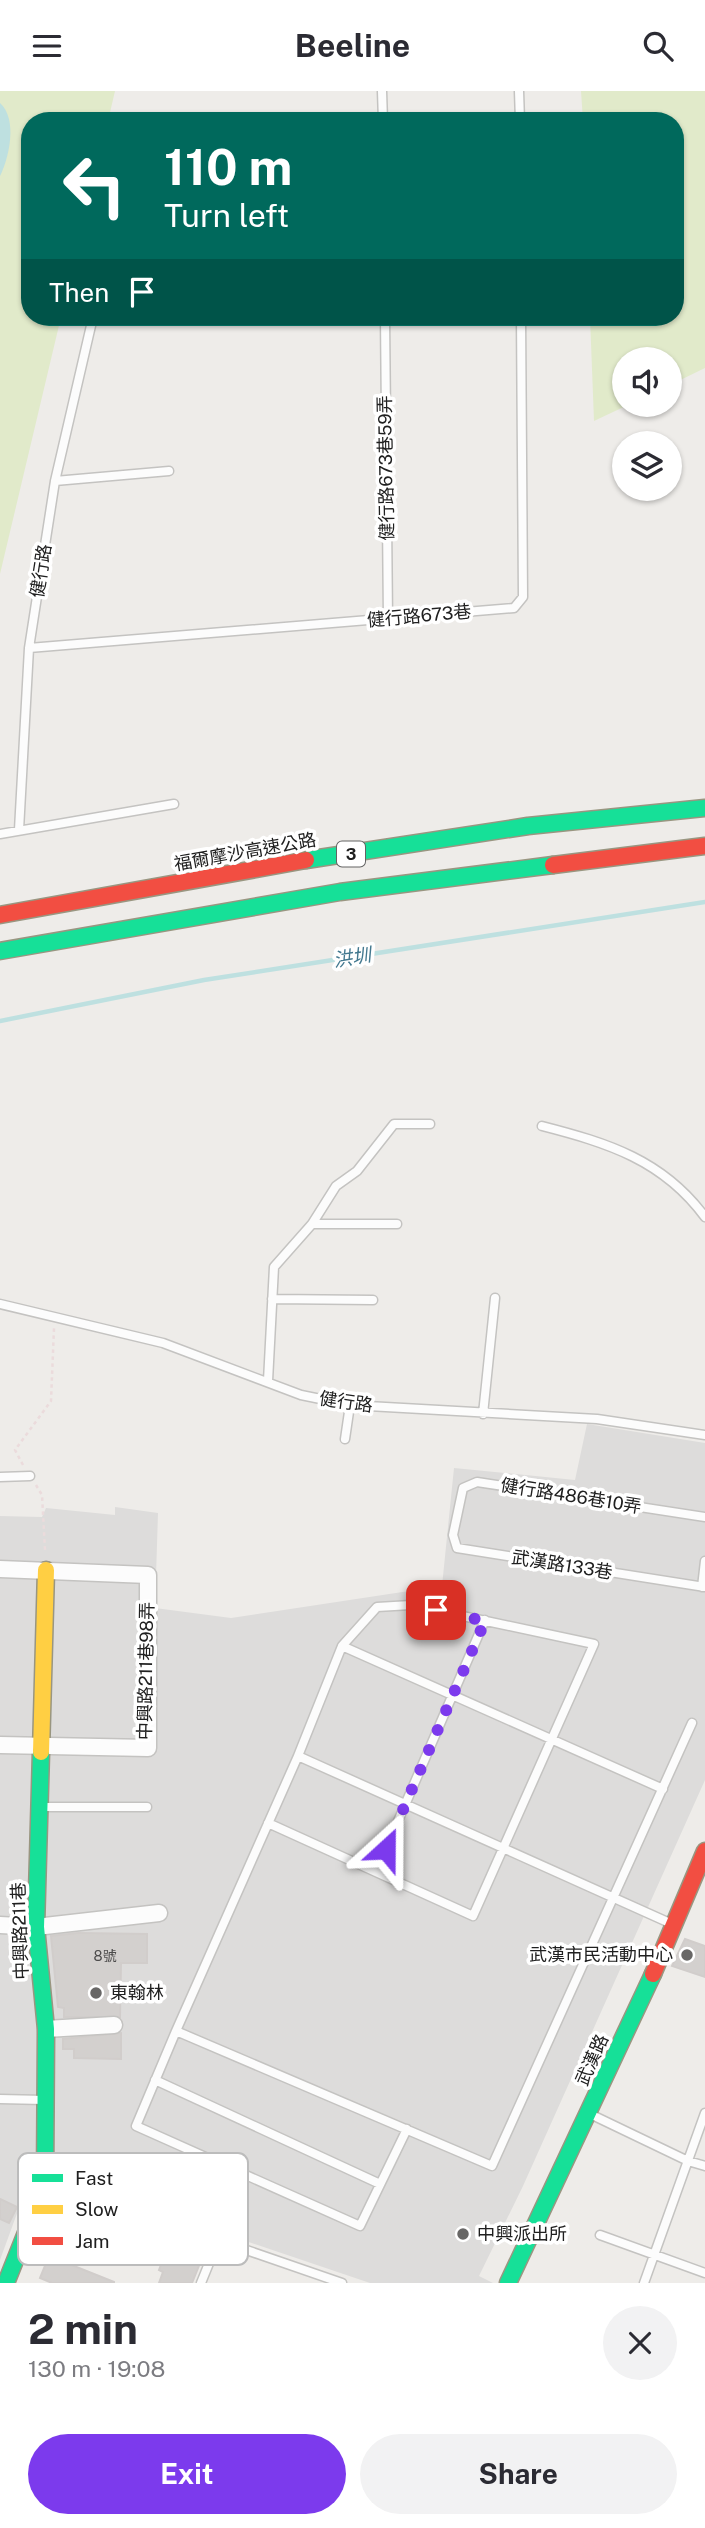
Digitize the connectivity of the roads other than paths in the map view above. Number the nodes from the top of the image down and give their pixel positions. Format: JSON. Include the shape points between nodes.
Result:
{"nodes":[{"id":1,"x":383,"y":91,"type":"edge"},
{"id":2,"x":519,"y":91,"type":"edge"},
{"id":3,"x":383,"y":112,"type":"edge"},
{"id":4,"x":520,"y":112,"type":"edge"},
{"id":5,"x":91,"y":326,"type":"edge"},
{"id":6,"x":385,"y":326,"type":"edge"},
{"id":7,"x":521,"y":326,"type":"edge"},
{"id":8,"x":169,"y":471,"type":"dead end"},
{"id":9,"x":55,"y":481,"type":"junction"},
{"id":10,"x":388,"y":619,"type":"junction"},
{"id":11,"x":29,"y":648,"type":"junction"},
{"id":12,"x":174,"y":804,"type":"dead end"},
{"id":13,"x":705,"y":808,"type":"edge"},
{"id":14,"x":19,"y":830,"type":"junction"},
{"id":15,"x":0,"y":834,"type":"edge"},
{"id":16,"x":705,"y":846,"type":"edge"},
{"id":17,"x":0,"y":915,"type":"edge"},
{"id":18,"x":0,"y":951,"type":"edge"},
{"id":19,"x":430,"y":1124,"type":"dead end"},
{"id":20,"x":542,"y":1126,"type":"dead end"},
{"id":21,"x":705,"y":1217,"type":"edge"},
{"id":22,"x":312,"y":1224,"type":"junction"},
{"id":23,"x":397,"y":1224,"type":"dead end"},
{"id":24,"x":495,"y":1298,"type":"dead end"},
{"id":25,"x":272,"y":1299,"type":"junction"},
{"id":26,"x":373,"y":1300,"type":"dead end"},
{"id":27,"x":0,"y":1304,"type":"edge"},
{"id":28,"x":268,"y":1381,"type":"junction"},
{"id":29,"x":349,"y":1405,"type":"junction"},
{"id":30,"x":483,"y":1414,"type":"junction"},
{"id":31,"x":705,"y":1436,"type":"edge"},
{"id":32,"x":345,"y":1439,"type":"dead end"},
{"id":33,"x":30,"y":1476,"type":"road end"},
{"id":34,"x":0,"y":1477,"type":"edge"},
{"id":35,"x":457,"y":1512,"type":"joint"},
{"id":36,"x":705,"y":1517,"type":"edge"},
{"id":37,"x":705,"y":1561,"type":"edge"},
{"id":38,"x":0,"y":1569,"type":"edge"},
{"id":39,"x":46,"y":1570,"type":"junction"},
{"id":40,"x":704,"y":1587,"type":"edge"},
{"id":41,"x":485,"y":1621,"type":"junction"},
{"id":42,"x":342,"y":1646,"type":"junction"},
{"id":43,"x":453,"y":1695,"type":"junction"},
{"id":44,"x":692,"y":1723,"type":"dead end"},
{"id":45,"x":551,"y":1739,"type":"junction"},
{"id":46,"x":0,"y":1745,"type":"edge"},
{"id":47,"x":41,"y":1746,"type":"junction"},
{"id":48,"x":298,"y":1756,"type":"junction"},
{"id":49,"x":663,"y":1789,"type":"junction"},
{"id":50,"x":406,"y":1804,"type":"junction"},
{"id":51,"x":39,"y":1807,"type":"junction"},
{"id":52,"x":147,"y":1807,"type":"dead end"},
{"id":53,"x":268,"y":1823,"type":"junction"},
{"id":54,"x":503,"y":1848,"type":"junction"},
{"id":55,"x":705,"y":1851,"type":"edge"},
{"id":56,"x":376,"y":1872,"type":"junction"},
{"id":57,"x":612,"y":1897,"type":"junction"},
{"id":58,"x":159,"y":1913,"type":"dead end"},
{"id":59,"x":0,"y":1925,"type":"edge"},
{"id":60,"x":675,"y":1926,"type":"junction"},
{"id":61,"x":36,"y":1927,"type":"junction"},
{"id":62,"x":114,"y":2025,"type":"dead end"},
{"id":63,"x":46,"y":2029,"type":"junction"},
{"id":64,"x":176,"y":2031,"type":"junction"},
{"id":65,"x":155,"y":2080,"type":"junction"},
{"id":66,"x":0,"y":2099,"type":"edge"},
{"id":67,"x":44,"y":2100,"type":"junction"},
{"id":68,"x":589,"y":2113,"type":"junction"},
{"id":69,"x":705,"y":2113,"type":"edge"},
{"id":70,"x":407,"y":2129,"type":"junction"},
{"id":71,"x":45,"y":2153,"type":"edge"},
{"id":72,"x":196,"y":2153,"type":"edge"},
{"id":73,"x":688,"y":2161,"type":"junction"},
{"id":74,"x":705,"y":2166,"type":"edge"},
{"id":75,"x":248,"y":2176,"type":"edge"},
{"id":76,"x":380,"y":2184,"type":"junction"},
{"id":77,"x":600,"y":2235,"type":"dead end"},
{"id":78,"x":248,"y":2251,"type":"edge"},
{"id":79,"x":18,"y":2253,"type":"edge"},
{"id":80,"x":654,"y":2255,"type":"junction"},
{"id":81,"x":208,"y":2265,"type":"edge"},
{"id":82,"x":705,"y":2273,"type":"edge"},
{"id":83,"x":6,"y":2283,"type":"edge"},
{"id":84,"x":201,"y":2283,"type":"edge"},
{"id":85,"x":342,"y":2283,"type":"edge"},
{"id":86,"x":508,"y":2283,"type":"edge"},
{"id":87,"x":643,"y":2283,"type":"edge"}],
"edges":[{"from":1,"to":3,"type":"lane"},
{"from":2,"to":4,"type":"lane"},
{"from":5,"to":9,"type":"lane","name":"健行路"},
{"from":6,"to":10,"type":"lane","name":"健行路673巷59弄"},
{"from":7,"to":10,"type":"lane","name":"健行路673巷","via":[[523,597],[514,608]]},
{"from":8,"to":9,"type":"lane"},
{"from":9,"to":11,"type":"lane","name":"健行路"},
{"from":10,"to":11,"type":"lane","name":"健行路673巷"},
{"from":11,"to":14,"type":"lane","name":"健行路"},
{"from":12,"to":14,"type":"lane"},
{"from":13,"to":17,"type":"main road","name":"福爾摩沙高速公路","number":"3","via":[[619,814],[327,857]]},
{"from":14,"to":15,"type":"lane"},
{"from":16,"to":18,"type":"main road","number":"3","via":[[340,892]]},
{"from":19,"to":22,"type":"lane","via":[[394,1124],[357,1171],[336,1186]]},
{"from":20,"to":21,"type":"lane","via":[[603,1142],[665,1173]]},
{"from":22,"to":23,"type":"lane"},
{"from":22,"to":25,"type":"lane","via":[[274,1267]]},
{"from":24,"to":30,"type":"lane"},
{"from":25,"to":26,"type":"lane"},
{"from":25,"to":28,"type":"lane"},
{"from":27,"to":28,"type":"lane","name":"健行路","via":[[163,1343]]},
{"from":28,"to":29,"type":"lane","name":"健行路","via":[[301,1395]]},
{"from":29,"to":30,"type":"lane","name":"健行路"},
{"from":29,"to":32,"type":"lane"},
{"from":30,"to":31,"type":"lane","name":"健行路","via":[[597,1419]]},
{"from":33,"to":34,"type":"lane"},
{"from":35,"to":36,"type":"lane","name":"健行路486巷10弄","via":[[463,1487],[477,1482]]},
{"from":35,"to":40,"type":"lane","name":"武漢路133巷","via":[[453,1535],[457,1548]]},
{"from":37,"to":40,"type":"lane"},
{"from":38,"to":39,"type":"street"},
{"from":39,"to":47,"type":"main road","name":"中興路211巷"},
{"from":39,"to":47,"type":"street","name":"中興路211巷98弄","via":[[148,1575],[148,1748]]},
{"from":41,"to":42,"type":"lane","via":[[411,1605],[377,1607]]},
{"from":41,"to":43,"type":"lane"},
{"from":41,"to":45,"type":"lane","via":[[594,1644]]},
{"from":42,"to":43,"type":"lane"},
{"from":42,"to":48,"type":"lane"},
{"from":43,"to":45,"type":"lane"},
{"from":43,"to":50,"type":"lane"},
{"from":44,"to":49,"type":"lane"},
{"from":45,"to":49,"type":"lane"},
{"from":45,"to":54,"type":"lane"},
{"from":46,"to":47,"type":"street","name":"中興路211巷98弄"},
{"from":47,"to":51,"type":"main road","name":"中興路211巷"},
{"from":48,"to":50,"type":"lane"},
{"from":48,"to":53,"type":"lane"},
{"from":49,"to":57,"type":"lane"},
{"from":50,"to":54,"type":"lane"},
{"from":50,"to":56,"type":"lane"},
{"from":51,"to":52,"type":"lane"},
{"from":51,"to":61,"type":"main road","name":"中興路211巷"},
{"from":53,"to":56,"type":"lane"},
{"from":53,"to":64,"type":"lane"},
{"from":54,"to":56,"type":"lane","via":[[473,1916]]},
{"from":54,"to":57,"type":"lane"},
{"from":55,"to":60,"type":"main road","name":"武漢路"},
{"from":57,"to":60,"type":"lane"},
{"from":57,"to":70,"type":"lane","via":[[492,2166]]},
{"from":58,"to":61,"type":"street"},
{"from":59,"to":61,"type":"street"},
{"from":60,"to":68,"type":"main road","name":"武漢路"},
{"from":61,"to":63,"type":"main road","name":"中興路211巷"},
{"from":62,"to":63,"type":"street"},
{"from":63,"to":67,"type":"main road","name":"中興路211巷"},
{"from":64,"to":65,"type":"lane"},
{"from":64,"to":70,"type":"lane"},
{"from":65,"to":72,"type":"lane","via":[[136,2126]]},
{"from":65,"to":76,"type":"lane"},
{"from":66,"to":67,"type":"lane"},
{"from":67,"to":71,"type":"main road","name":"中興路211巷"},
{"from":68,"to":73,"type":"lane"},
{"from":68,"to":86,"type":"main road","name":"武漢路"},
{"from":69,"to":73,"type":"lane"},
{"from":70,"to":76,"type":"lane"},
{"from":73,"to":74,"type":"lane"},
{"from":73,"to":80,"type":"lane"},
{"from":75,"to":76,"type":"lane","via":[[360,2226]]},
{"from":77,"to":80,"type":"lane"},
{"from":78,"to":85,"type":"lane"},
{"from":79,"to":83,"type":"main road","name":"中興路211巷"},
{"from":80,"to":82,"type":"lane"},
{"from":80,"to":87,"type":"lane"},
{"from":81,"to":84,"type":"lane"}]}
